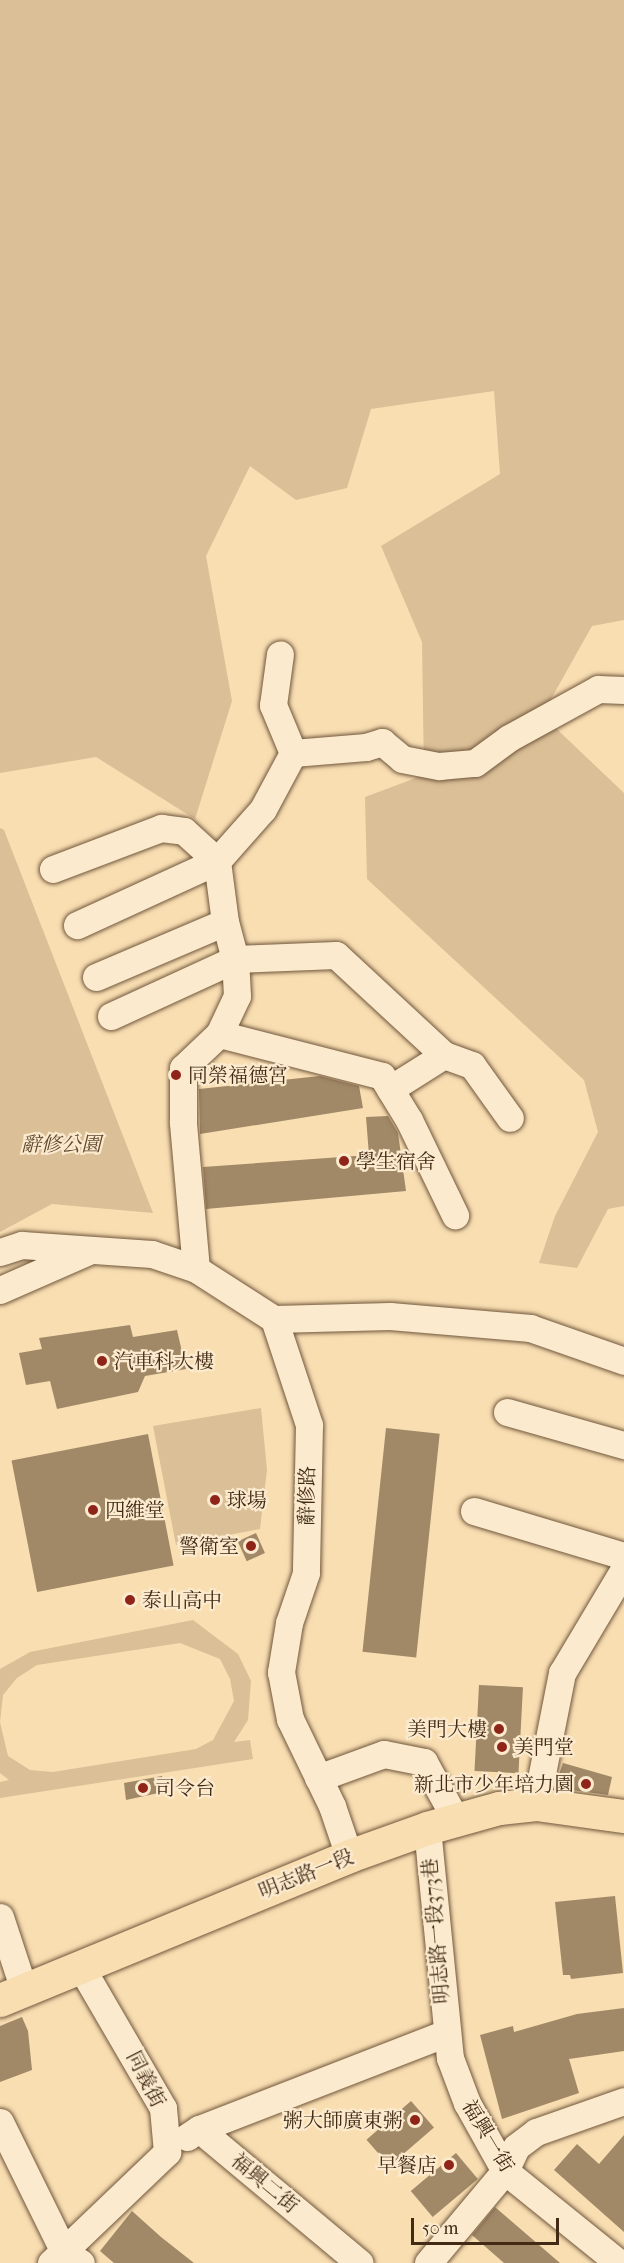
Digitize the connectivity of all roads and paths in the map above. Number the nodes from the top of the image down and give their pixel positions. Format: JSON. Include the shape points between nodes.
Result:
{"nodes":[{"id":1,"x":280,"y":654,"type":"dead end"},
{"id":2,"x":624,"y":690,"type":"edge"},
{"id":3,"x":293,"y":753,"type":"junction"},
{"id":4,"x":217,"y":861,"type":"junction"},
{"id":5,"x":53,"y":869,"type":"dead end"},
{"id":6,"x":225,"y":922,"type":"junction"},
{"id":7,"x":77,"y":925,"type":"dead end"},
{"id":8,"x":236,"y":959,"type":"junction"},
{"id":9,"x":96,"y":977,"type":"dead end"},
{"id":10,"x":111,"y":1016,"type":"dead end"},
{"id":11,"x":219,"y":1034,"type":"junction"},
{"id":12,"x":444,"y":1055,"type":"junction"},
{"id":13,"x":390,"y":1089,"type":"junction"},
{"id":14,"x":510,"y":1118,"type":"dead end"},
{"id":15,"x":455,"y":1215,"type":"dead end"},
{"id":16,"x":98,"y":1247,"type":"junction"},
{"id":17,"x":0,"y":1252,"type":"edge"},
{"id":18,"x":196,"y":1269,"type":"junction"},
{"id":19,"x":0,"y":1290,"type":"edge"},
{"id":20,"x":274,"y":1319,"type":"junction"},
{"id":21,"x":624,"y":1361,"type":"edge"},
{"id":22,"x":507,"y":1412,"type":"dead end"},
{"id":23,"x":624,"y":1445,"type":"edge"},
{"id":24,"x":474,"y":1511,"type":"dead end"},
{"id":25,"x":624,"y":1557,"type":"edge"},
{"id":26,"x":624,"y":1569,"type":"edge"},
{"id":27,"x":318,"y":1778,"type":"junction"},
{"id":28,"x":536,"y":1804,"type":"junction"},
{"id":29,"x":624,"y":1816,"type":"edge"},
{"id":30,"x":441,"y":1824,"type":"junction"},
{"id":31,"x":349,"y":1856,"type":"junction"},
{"id":32,"x":0,"y":1917,"type":"edge"},
{"id":33,"x":81,"y":1967,"type":"junction"},
{"id":34,"x":12,"y":1995,"type":"edge"},
{"id":35,"x":446,"y":2033,"type":"junction"},
{"id":36,"x":624,"y":2101,"type":"edge"},
{"id":37,"x":0,"y":2122,"type":"edge"},
{"id":38,"x":199,"y":2129,"type":"junction"},
{"id":39,"x":167,"y":2152,"type":"junction"},
{"id":40,"x":505,"y":2171,"type":"junction"},
{"id":41,"x":65,"y":2260,"type":"edge"},
{"id":42,"x":360,"y":2263,"type":"edge"},
{"id":43,"x":428,"y":2263,"type":"edge"},
{"id":44,"x":618,"y":2263,"type":"edge"}],
"edges":[{"from":1,"to":3,"type":"street","via":[[273,705]]},
{"from":2,"to":3,"type":"street","via":[[598,689],[509,738],[475,763],[439,766],[402,759],[382,742]]},
{"from":3,"to":4,"type":"street","via":[[263,809]]},
{"from":4,"to":5,"type":"street","via":[[184,831],[161,828]]},
{"from":4,"to":6,"type":"street"},
{"from":4,"to":7,"type":"street"},
{"from":6,"to":8,"type":"street"},
{"from":6,"to":9,"type":"street"},
{"from":8,"to":10,"type":"street"},
{"from":8,"to":11,"type":"street","via":[[237,996]]},
{"from":8,"to":12,"type":"street","via":[[336,956]]},
{"from":11,"to":13,"type":"street","via":[[382,1076]]},
{"from":11,"to":18,"type":"street","via":[[183,1068],[183,1122]]},
{"from":12,"to":13,"type":"street"},
{"from":12,"to":14,"type":"street","via":[[472,1065]]},
{"from":13,"to":15,"type":"street"},
{"from":16,"to":17,"type":"street","via":[[22,1245]]},
{"from":16,"to":18,"type":"street","via":[[152,1254]]},
{"from":16,"to":19,"type":"street"},
{"from":18,"to":20,"type":"street"},
{"from":20,"to":21,"type":"street","via":[[390,1316],[530,1328]]},
{"from":20,"to":27,"type":"street","name":"辭修路","via":[[309,1425],[306,1573],[289,1623],[281,1672],[290,1719]]},
{"from":22,"to":23,"type":"street"},
{"from":24,"to":25,"type":"street"},
{"from":26,"to":28,"type":"street","via":[[562,1673]]},
{"from":27,"to":30,"type":"street","via":[[384,1754],[424,1762]]},
{"from":27,"to":31,"type":"street","name":"辭修路"},
{"from":28,"to":29,"type":"main road","name":"明志路一段"},
{"from":28,"to":30,"type":"main road","name":"明志路一段","via":[[499,1808]]},
{"from":30,"to":31,"type":"main road","name":"明志路一段"},
{"from":30,"to":35,"type":"street","name":"明志路一段373巷"},
{"from":31,"to":33,"type":"main road","name":"明志路一段"},
{"from":32,"to":34,"type":"street"},
{"from":33,"to":34,"type":"main road","name":"明志路一段"},
{"from":33,"to":39,"type":"street","name":"同義街","via":[[163,2108]]},
{"from":35,"to":38,"type":"street"},
{"from":35,"to":40,"type":"street","name":"福興一街","via":[[450,2058],[466,2103]]},
{"from":36,"to":40,"type":"street","via":[[536,2132],[516,2147]]},
{"from":37,"to":41,"type":"street"},
{"from":38,"to":39,"type":"street"},
{"from":38,"to":42,"type":"street","name":"福興二街"},
{"from":39,"to":41,"type":"street"},
{"from":40,"to":43,"type":"street"},
{"from":40,"to":44,"type":"street","name":"福興一街"}]}
